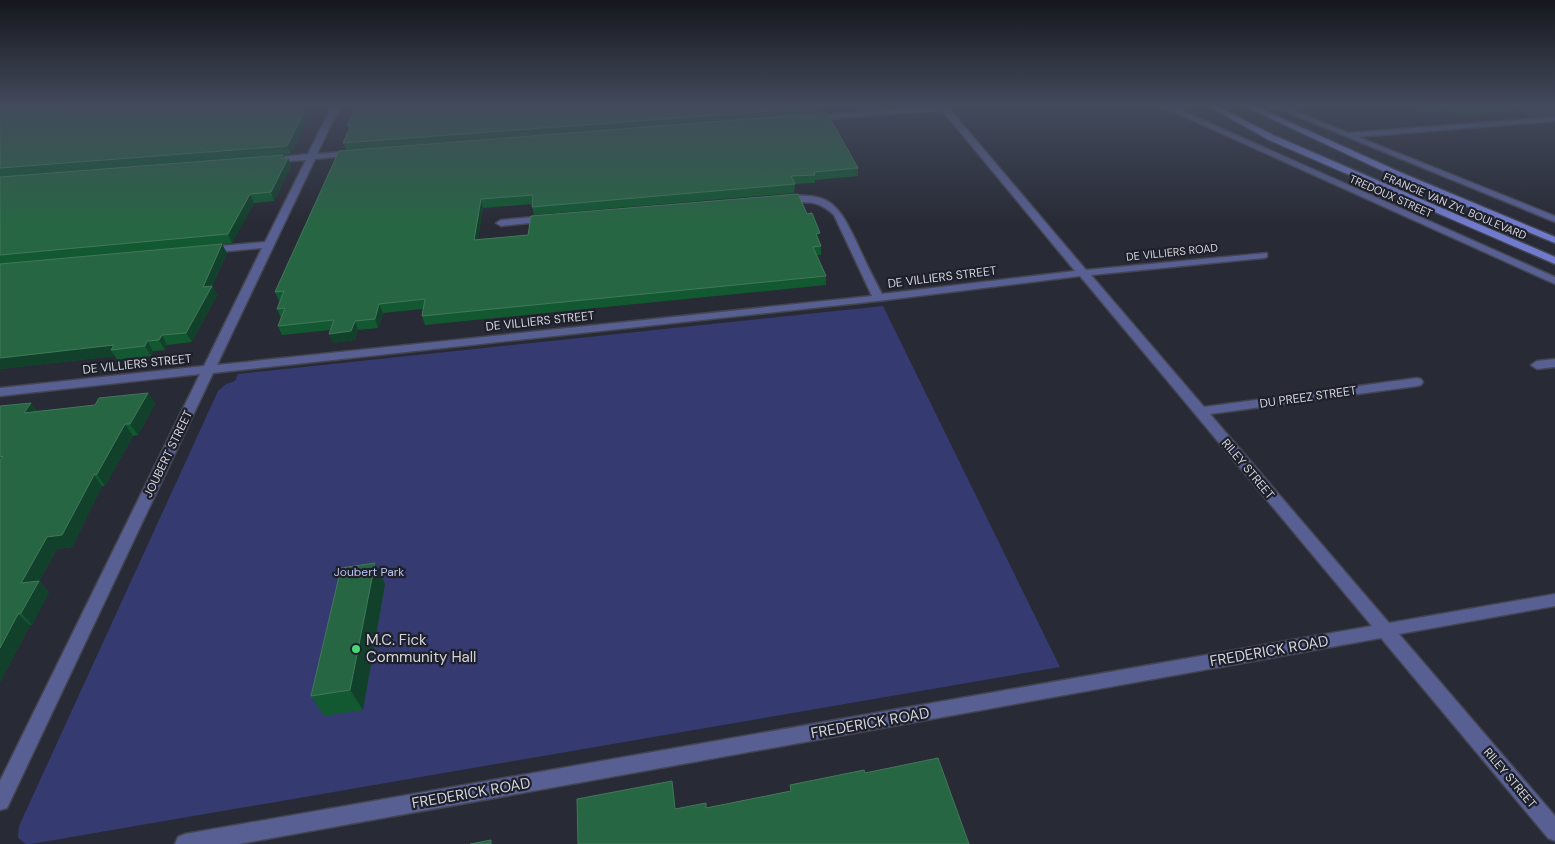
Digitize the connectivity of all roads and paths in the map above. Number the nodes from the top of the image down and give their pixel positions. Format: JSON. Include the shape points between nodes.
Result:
{"nodes":[{"id":1,"x":317,"y":145,"type":"edge"},
{"id":2,"x":975,"y":145,"type":"edge"},
{"id":3,"x":1252,"y":145,"type":"edge"},
{"id":4,"x":1289,"y":145,"type":"edge"},
{"id":5,"x":1332,"y":145,"type":"edge"},
{"id":6,"x":1373,"y":145,"type":"edge"},
{"id":7,"x":365,"y":152,"type":"edge"},
{"id":8,"x":312,"y":157,"type":"junction"},
{"id":9,"x":263,"y":160,"type":"edge"},
{"id":10,"x":771,"y":200,"type":"edge"},
{"id":11,"x":558,"y":218,"type":"edge"},
{"id":12,"x":1555,"y":219,"type":"edge"},
{"id":13,"x":501,"y":223,"type":"dead end"},
{"id":14,"x":1555,"y":240,"type":"edge"},
{"id":15,"x":268,"y":245,"type":"junction"},
{"id":16,"x":199,"y":251,"type":"edge"},
{"id":17,"x":1264,"y":255,"type":"dead end"},
{"id":18,"x":1555,"y":261,"type":"edge"},
{"id":19,"x":1082,"y":273,"type":"junction"},
{"id":20,"x":1555,"y":281,"type":"edge"},
{"id":21,"x":878,"y":298,"type":"junction"},
{"id":22,"x":1555,"y":362,"type":"edge"},
{"id":23,"x":1537,"y":365,"type":"dead end"},
{"id":24,"x":209,"y":370,"type":"junction"},
{"id":25,"x":1417,"y":382,"type":"dead end"},
{"id":26,"x":0,"y":392,"type":"edge"},
{"id":27,"x":1199,"y":412,"type":"junction"},
{"id":28,"x":1555,"y":600,"type":"edge"},
{"id":29,"x":1385,"y":630,"type":"junction"},
{"id":30,"x":0,"y":801,"type":"edge"},
{"id":31,"x":1555,"y":832,"type":"edge"},
{"id":32,"x":185,"y":844,"type":"edge"}],
"edges":[{"from":1,"to":8,"type":"street","name":"JOUBERT STREET"},
{"from":2,"to":19,"type":"street","name":"RILEY STREET"},
{"from":3,"to":20,"type":"street","name":"TREDOUX STREET"},
{"from":4,"to":18,"type":"main road","name":"FRANCIE VAN ZYL BOULEVARD"},
{"from":5,"to":14,"type":"main road","name":"FRANCIE VAN ZYL BOULEVARD"},
{"from":6,"to":12,"type":"street"},
{"from":7,"to":8,"type":"street"},
{"from":8,"to":9,"type":"street"},
{"from":8,"to":15,"type":"street","name":"JOUBERT STREET"},
{"from":10,"to":21,"type":"street","via":[[800,197],[829,204],[838,214]]},
{"from":11,"to":13,"type":"street"},
{"from":15,"to":16,"type":"street"},
{"from":15,"to":24,"type":"street","name":"JOUBERT STREET"},
{"from":17,"to":19,"type":"street","name":"DE VILLIERS ROAD"},
{"from":19,"to":21,"type":"street","name":"DE VILLIERS STREET"},
{"from":19,"to":27,"type":"street","name":"RILEY STREET"},
{"from":21,"to":24,"type":"street","name":"DE VILLIERS STREET"},
{"from":22,"to":23,"type":"street"},
{"from":24,"to":26,"type":"street","name":"DE VILLIERS STREET"},
{"from":24,"to":30,"type":"street","name":"JOUBERT STREET"},
{"from":25,"to":27,"type":"street","name":"DU PREEZ STREET"},
{"from":27,"to":29,"type":"street","name":"RILEY STREET"},
{"from":28,"to":29,"type":"street","name":"FREDERICK ROAD"},
{"from":29,"to":31,"type":"street","name":"RILEY STREET"},
{"from":29,"to":32,"type":"street","name":"FREDERICK ROAD"}]}
